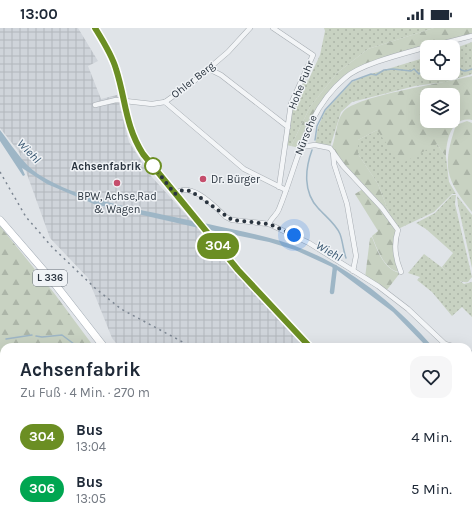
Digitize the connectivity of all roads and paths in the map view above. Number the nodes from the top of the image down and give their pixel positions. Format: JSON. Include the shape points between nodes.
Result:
{"nodes":[{"id":1,"x":95,"y":28,"type":"edge"},
{"id":2,"x":250,"y":28,"type":"edge"},
{"id":3,"x":273,"y":28,"type":"edge"},
{"id":4,"x":472,"y":36,"type":"edge"},
{"id":5,"x":456,"y":40,"type":"edge"},
{"id":6,"x":420,"y":49,"type":"edge"},
{"id":7,"x":209,"y":69,"type":"junction"},
{"id":8,"x":123,"y":101,"type":"junction"},
{"id":9,"x":165,"y":102,"type":"junction"},
{"id":10,"x":95,"y":105,"type":"dead end"},
{"id":11,"x":288,"y":127,"type":"junction"},
{"id":12,"x":301,"y":148,"type":"junction"},
{"id":13,"x":332,"y":151,"type":"junction"},
{"id":14,"x":279,"y":187,"type":"junction"},
{"id":15,"x":286,"y":190,"type":"junction"},
{"id":16,"x":175,"y":194,"type":"junction"},
{"id":17,"x":0,"y":220,"type":"edge"},
{"id":18,"x":269,"y":224,"type":"junction"},
{"id":19,"x":352,"y":271,"type":"junction"},
{"id":20,"x":401,"y":272,"type":"dead end"},
{"id":21,"x":101,"y":343,"type":"edge"},
{"id":22,"x":306,"y":343,"type":"edge"},
{"id":23,"x":444,"y":343,"type":"edge"}],
"edges":[{"from":1,"to":8,"type":"street","via":[[116,68]]},
{"from":2,"to":7,"type":"street","name":"Ohler Berg"},
{"from":3,"to":11,"type":"street","name":"Hohe Fuhr","via":[[313,55],[292,104]]},
{"from":4,"to":5,"type":"street","name":"Nürsche"},
{"from":6,"to":12,"type":"street","name":"Nürsche","via":[[394,56],[345,77],[324,99],[313,116]]},
{"from":7,"to":9,"type":"street","name":"Ohler Berg"},
{"from":7,"to":11,"type":"street"},
{"from":8,"to":9,"type":"street","name":"Ohler Berg","via":[[152,104]]},
{"from":8,"to":10,"type":"street","name":"Ohler Berg"},
{"from":8,"to":16,"type":"street","via":[[134,139]]},
{"from":9,"to":14,"type":"street","via":[[244,169]]},
{"from":11,"to":14,"type":"street","name":"Hohe Fuhr"},
{"from":12,"to":13,"type":"street","via":[[315,145],[324,146]]},
{"from":12,"to":15,"type":"street","name":"Nürsche"},
{"from":13,"to":19,"type":"street","via":[[347,204],[355,249]]},
{"from":13,"to":20,"type":"street","via":[[398,230],[395,248]]},
{"from":14,"to":15,"type":"street"},
{"from":15,"to":18,"type":"street","name":"Nürsche","via":[[277,214]]},
{"from":16,"to":18,"type":"street","via":[[183,190],[194,192],[232,220]]},
{"from":16,"to":22,"type":"street","via":[[247,281]]},
{"from":17,"to":21,"type":"main road","number":"L 336"},
{"from":18,"to":19,"type":"street","via":[[309,243]]},
{"from":19,"to":23,"type":"street","via":[[378,286],[408,309]]}]}
